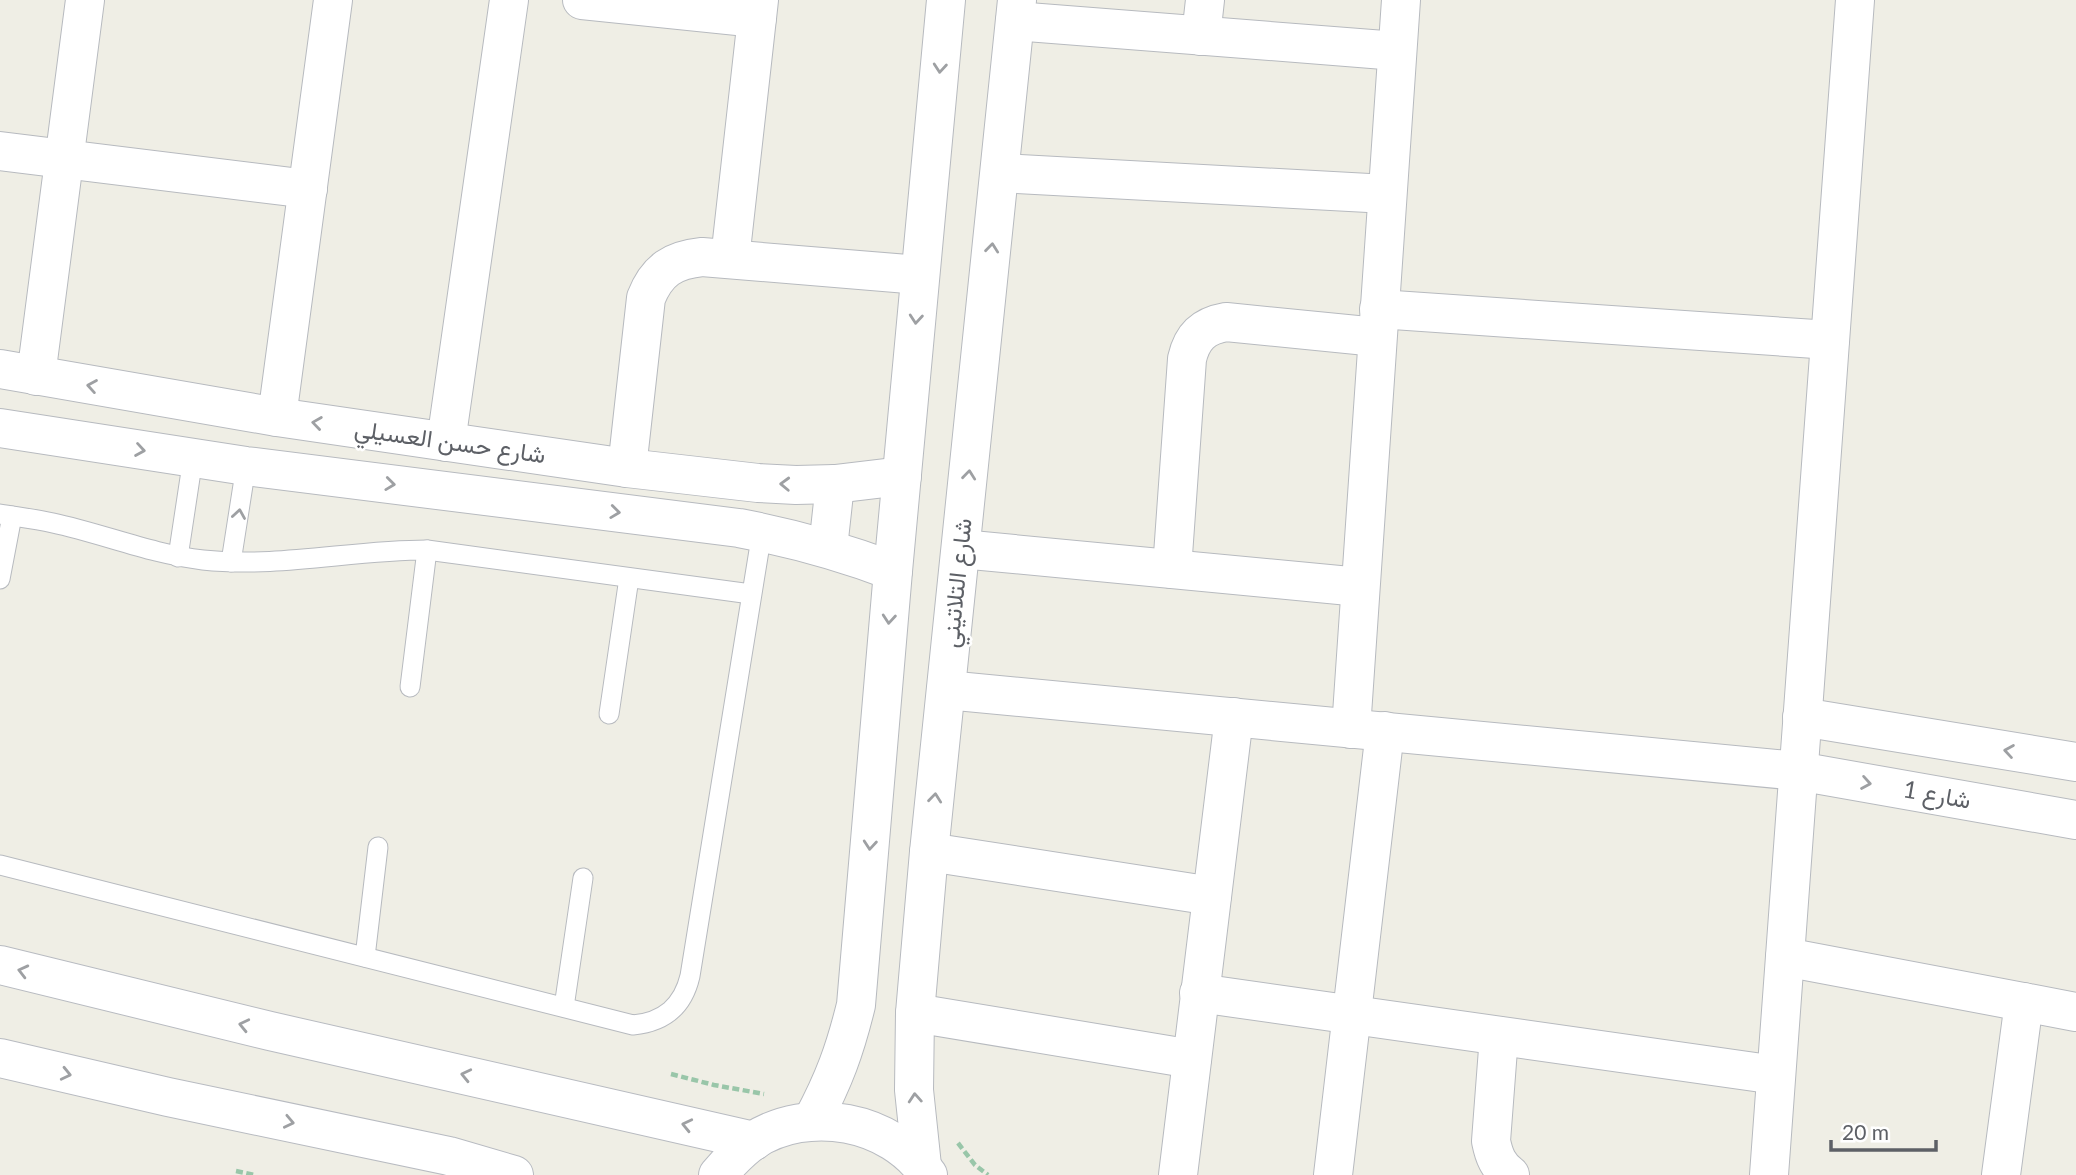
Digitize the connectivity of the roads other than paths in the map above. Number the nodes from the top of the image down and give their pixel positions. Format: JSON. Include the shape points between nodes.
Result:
{"nodes":[{"id":1,"x":85,"y":0,"type":"edge"},
{"id":2,"x":333,"y":0,"type":"edge"},
{"id":3,"x":509,"y":0,"type":"edge"},
{"id":4,"x":582,"y":0,"type":"edge"},
{"id":5,"x":946,"y":0,"type":"edge"},
{"id":6,"x":1401,"y":0,"type":"edge"},
{"id":7,"x":1855,"y":0,"type":"edge"},
{"id":8,"x":758,"y":9,"type":"edge"},
{"id":9,"x":1016,"y":10,"type":"edge"},
{"id":10,"x":1203,"y":18,"type":"edge"},
{"id":11,"x":1397,"y":51,"type":"junction"},
{"id":12,"x":0,"y":150,"type":"edge"},
{"id":13,"x":65,"y":159,"type":"junction"},
{"id":14,"x":1000,"y":173,"type":"junction"},
{"id":15,"x":308,"y":190,"type":"junction"},
{"id":16,"x":1387,"y":194,"type":"junction"},
{"id":17,"x":730,"y":259,"type":"junction"},
{"id":18,"x":920,"y":275,"type":"junction"},
{"id":19,"x":1378,"y":323,"type":"junction"},
{"id":20,"x":1830,"y":340,"type":"junction"},
{"id":21,"x":18,"y":372,"type":"edge"},
{"id":22,"x":277,"y":417,"type":"junction"},
{"id":23,"x":0,"y":428,"type":"edge"},
{"id":24,"x":446,"y":442,"type":"junction"},
{"id":25,"x":193,"y":458,"type":"junction"},
{"id":26,"x":247,"y":466,"type":"junction"},
{"id":27,"x":627,"y":468,"type":"junction"},
{"id":28,"x":902,"y":476,"type":"junction"},
{"id":29,"x":835,"y":484,"type":"junction"},
{"id":30,"x":6,"y":515,"type":"edge"},
{"id":31,"x":762,"y":532,"type":"junction"},
{"id":32,"x":828,"y":548,"type":"junction"},
{"id":33,"x":961,"y":549,"type":"junction"},
{"id":34,"x":427,"y":550,"type":"junction"},
{"id":35,"x":178,"y":556,"type":"junction"},
{"id":36,"x":231,"y":562,"type":"junction"},
{"id":37,"x":1172,"y":569,"type":"junction"},
{"id":38,"x":893,"y":571,"type":"junction"},
{"id":39,"x":629,"y":578,"type":"junction"},
{"id":40,"x":0,"y":579,"type":"edge"},
{"id":41,"x":1360,"y":587,"type":"junction"},
{"id":42,"x":751,"y":594,"type":"junction"},
{"id":43,"x":410,"y":687,"type":"dead end"},
{"id":44,"x":946,"y":690,"type":"junction"},
{"id":45,"x":609,"y":714,"type":"dead end"},
{"id":46,"x":1234,"y":717,"type":"junction"},
{"id":47,"x":1802,"y":718,"type":"junction"},
{"id":48,"x":1368,"y":730,"type":"junction"},
{"id":49,"x":2076,"y":762,"type":"edge"},
{"id":50,"x":1798,"y":771,"type":"junction"},
{"id":51,"x":2076,"y":820,"type":"edge"},
{"id":52,"x":377,"y":847,"type":"dead end"},
{"id":53,"x":929,"y":852,"type":"junction"},
{"id":54,"x":0,"y":865,"type":"edge"},
{"id":55,"x":583,"y":878,"type":"dead end"},
{"id":56,"x":1212,"y":896,"type":"junction"},
{"id":57,"x":365,"y":957,"type":"junction"},
{"id":58,"x":1785,"y":957,"type":"junction"},
{"id":59,"x":0,"y":965,"type":"edge"},
{"id":60,"x":1199,"y":992,"type":"junction"},
{"id":61,"x":2024,"y":1002,"type":"junction"},
{"id":62,"x":564,"y":1007,"type":"junction"},
{"id":63,"x":2076,"y":1012,"type":"edge"},
{"id":64,"x":915,"y":1013,"type":"junction"},
{"id":65,"x":1350,"y":1014,"type":"junction"},
{"id":66,"x":1499,"y":1036,"type":"junction"},
{"id":67,"x":0,"y":1058,"type":"edge"},
{"id":68,"x":1192,"y":1059,"type":"junction"},
{"id":69,"x":1776,"y":1075,"type":"junction"},
{"id":70,"x":818,"y":1110,"type":"junction"},
{"id":71,"x":754,"y":1141,"type":"junction"},
{"id":72,"x":925,"y":1171,"type":"edge"},
{"id":73,"x":514,"y":1175,"type":"edge"},
{"id":74,"x":718,"y":1175,"type":"edge"},
{"id":75,"x":1178,"y":1175,"type":"edge"},
{"id":76,"x":1333,"y":1175,"type":"edge"},
{"id":77,"x":1510,"y":1175,"type":"edge"},
{"id":78,"x":1769,"y":1175,"type":"edge"},
{"id":79,"x":2001,"y":1175,"type":"edge"}],
"edges":[{"from":1,"to":13,"type":"street"},
{"from":2,"to":15,"type":"street"},
{"from":3,"to":24,"type":"street"},
{"from":4,"to":8,"type":"street"},
{"from":5,"to":18,"type":"street","one_way":true},
{"from":6,"to":11,"type":"street"},
{"from":7,"to":20,"type":"street"},
{"from":8,"to":17,"type":"street"},
{"from":9,"to":10,"type":"street"},
{"from":9,"to":14,"type":"street","name":"شارع التلاتيني"},
{"from":10,"to":11,"type":"street"},
{"from":11,"to":16,"type":"street"},
{"from":12,"to":13,"type":"street"},
{"from":13,"to":15,"type":"street"},
{"from":13,"to":21,"type":"street"},
{"from":14,"to":16,"type":"street"},
{"from":33,"to":14,"type":"street","name":"شارع التلاتيني","one_way":true},
{"from":15,"to":22,"type":"street"},
{"from":16,"to":19,"type":"street"},
{"from":17,"to":18,"type":"street"},
{"from":17,"to":27,"type":"street","via":[[687,259],[661,272],[652,284],[644,312]]},
{"from":18,"to":28,"type":"street","one_way":true},
{"from":19,"to":20,"type":"street"},
{"from":19,"to":37,"type":"street","via":[[1226,323],[1214,324],[1195,337],[1187,359]]},
{"from":19,"to":41,"type":"street"},
{"from":20,"to":47,"type":"street"},
{"from":22,"to":21,"type":"street","name":"شارع حسن العسيلي","one_way":true},
{"from":24,"to":22,"type":"street","name":"شارع حسن العسيلي","one_way":true},
{"from":23,"to":25,"type":"street","name":"شارع حسن العسيلي","one_way":true},
{"from":24,"to":27,"type":"street","name":"شارع حسن العسيلي"},
{"from":25,"to":26,"type":"street","name":"شارع حسن العسيلي"},
{"from":25,"to":35,"type":"lane"},
{"from":26,"to":31,"type":"street","name":"شارع حسن العسيلي","one_way":true},
{"from":36,"to":26,"type":"lane","one_way":true},
{"from":29,"to":27,"type":"street","name":"شارع حسن العسيلي","one_way":true,"via":[[758,483]]},
{"from":28,"to":29,"type":"street","name":"شارع حسن العسيلي"},
{"from":28,"to":38,"type":"street"},
{"from":29,"to":32,"type":"street"},
{"from":30,"to":35,"type":"lane"},
{"from":30,"to":40,"type":"lane"},
{"from":31,"to":32,"type":"street","name":"شارع حسن العسيلي"},
{"from":31,"to":42,"type":"lane"},
{"from":32,"to":38,"type":"street","name":"شارع حسن العسيلي"},
{"from":33,"to":37,"type":"street"},
{"from":33,"to":44,"type":"street","name":"شارع التلاتيني"},
{"from":34,"to":36,"type":"lane"},
{"from":34,"to":39,"type":"lane"},
{"from":34,"to":43,"type":"lane"},
{"from":35,"to":36,"type":"lane"},
{"from":37,"to":41,"type":"street"},
{"from":38,"to":70,"type":"street","one_way":true,"via":[[856,1005],[847,1045]]},
{"from":39,"to":42,"type":"lane"},
{"from":39,"to":45,"type":"lane"},
{"from":41,"to":48,"type":"street"},
{"from":42,"to":62,"type":"lane","via":[[687,989],[672,1012],[647,1024],[634,1025]]},
{"from":44,"to":46,"type":"street","name":"شارع 1"},
{"from":53,"to":44,"type":"street","name":"شارع التلاتيني","one_way":true},
{"from":46,"to":48,"type":"street","name":"شارع 1"},
{"from":46,"to":56,"type":"street"},
{"from":49,"to":47,"type":"street","one_way":true},
{"from":47,"to":50,"type":"street"},
{"from":48,"to":50,"type":"street","name":"شارع 1"},
{"from":48,"to":65,"type":"street"},
{"from":50,"to":51,"type":"street","name":"شارع 1","one_way":true},
{"from":50,"to":58,"type":"street"},
{"from":52,"to":57,"type":"lane"},
{"from":53,"to":56,"type":"street"},
{"from":53,"to":64,"type":"street","name":"شارع التلاتيني"},
{"from":54,"to":57,"type":"lane"},
{"from":55,"to":62,"type":"lane"},
{"from":56,"to":60,"type":"street"},
{"from":57,"to":62,"type":"lane"},
{"from":58,"to":61,"type":"street"},
{"from":58,"to":69,"type":"street"},
{"from":71,"to":59,"type":"street","one_way":true},
{"from":60,"to":65,"type":"street"},
{"from":60,"to":68,"type":"street"},
{"from":61,"to":63,"type":"street"},
{"from":61,"to":79,"type":"street"},
{"from":64,"to":68,"type":"street"},
{"from":72,"to":64,"type":"street","name":"شارع التلاتيني","one_way":true,"via":[[914,1090]]},
{"from":65,"to":66,"type":"street"},
{"from":65,"to":76,"type":"street"},
{"from":66,"to":69,"type":"street"},
{"from":66,"to":77,"type":"street","via":[[1491,1141],[1494,1156]]},
{"from":67,"to":73,"type":"street","one_way":true},
{"from":68,"to":75,"type":"street"},
{"from":69,"to":78,"type":"street"},
{"from":70,"to":71,"type":"street"},
{"from":70,"to":72,"type":"street","via":[[837,1122],[884,1136]]},
{"from":71,"to":74,"type":"street"}]}
